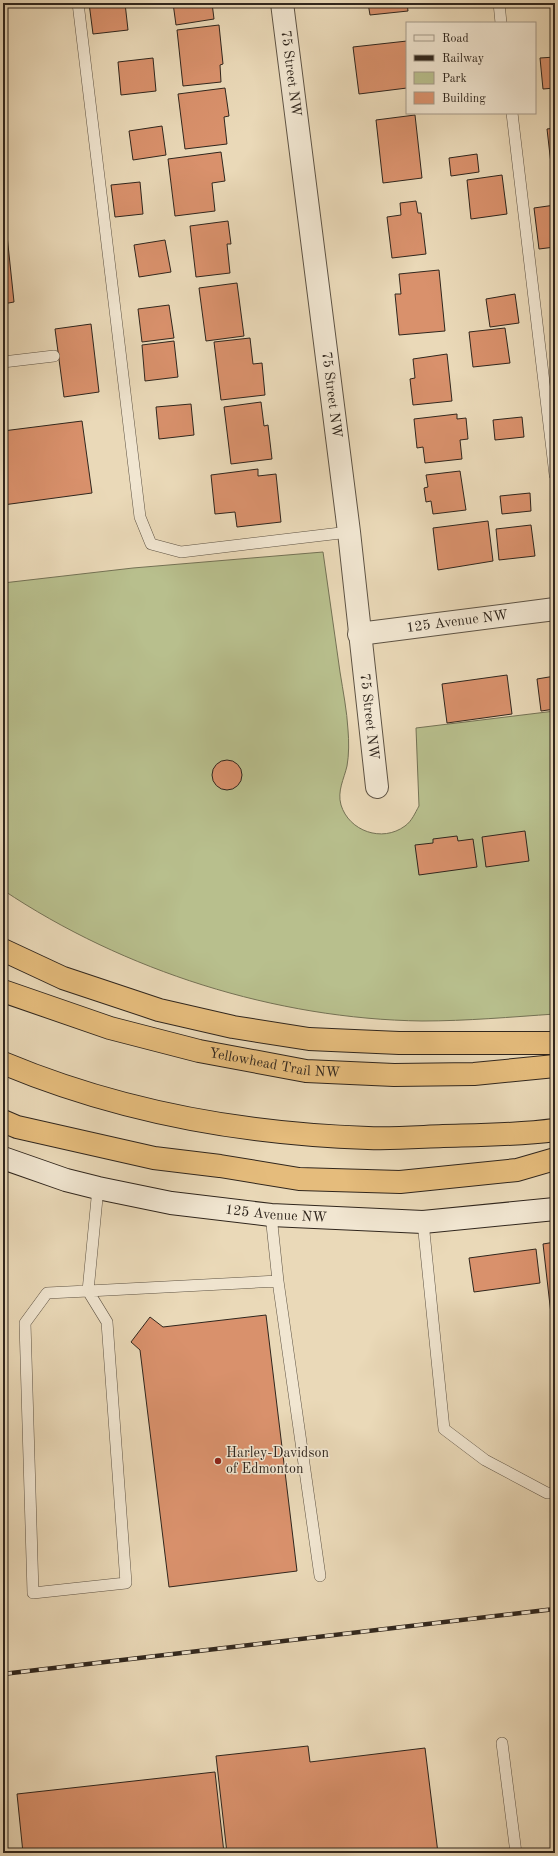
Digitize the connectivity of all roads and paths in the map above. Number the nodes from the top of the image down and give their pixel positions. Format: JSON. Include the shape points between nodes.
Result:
{"nodes":[{"id":1,"x":78,"y":3,"type":"edge"},
{"id":2,"x":282,"y":3,"type":"edge"},
{"id":3,"x":498,"y":3,"type":"edge"},
{"id":4,"x":501,"y":22,"type":"edge"},
{"id":5,"x":512,"y":114,"type":"edge"},
{"id":6,"x":54,"y":356,"type":"dead end"},
{"id":7,"x":3,"y":362,"type":"edge"},
{"id":8,"x":555,"y":475,"type":"edge"},
{"id":9,"x":349,"y":532,"type":"junction"},
{"id":10,"x":555,"y":609,"type":"edge"},
{"id":11,"x":360,"y":634,"type":"junction"},
{"id":12,"x":377,"y":787,"type":"dead end"},
{"id":13,"x":3,"y":950,"type":"edge"},
{"id":14,"x":3,"y":991,"type":"edge"},
{"id":15,"x":555,"y":1043,"type":"edge"},
{"id":16,"x":3,"y":1063,"type":"edge"},
{"id":17,"x":555,"y":1066,"type":"edge"},
{"id":18,"x":3,"y":1121,"type":"edge"},
{"id":19,"x":555,"y":1130,"type":"edge"},
{"id":20,"x":3,"y":1158,"type":"edge"},
{"id":21,"x":555,"y":1159,"type":"edge"},
{"id":22,"x":98,"y":1188,"type":"junction"},
{"id":23,"x":555,"y":1209,"type":"edge"},
{"id":24,"x":271,"y":1215,"type":"junction"},
{"id":25,"x":423,"y":1222,"type":"junction"},
{"id":26,"x":278,"y":1281,"type":"junction"},
{"id":27,"x":88,"y":1291,"type":"junction"},
{"id":28,"x":555,"y":1493,"type":"edge"},
{"id":29,"x":320,"y":1576,"type":"dead end"},
{"id":30,"x":502,"y":1743,"type":"dead end"},
{"id":31,"x":516,"y":1853,"type":"edge"}],
"edges":[{"from":1,"to":9,"type":"lane","via":[[140,517],[151,544],[181,552]]},
{"from":2,"to":9,"type":"street","name":"75 Street NW"},
{"from":3,"to":4,"type":"lane"},
{"from":5,"to":8,"type":"lane"},
{"from":6,"to":7,"type":"lane"},
{"from":9,"to":11,"type":"street","name":"75 Street NW"},
{"from":10,"to":11,"type":"street","name":"125 Avenue NW"},
{"from":11,"to":12,"type":"street","name":"75 Street NW"},
{"from":13,"to":15,"type":"highway","via":[[63,978],[160,1010],[233,1027],[309,1039],[399,1043]]},
{"from":14,"to":17,"type":"highway","name":"Yellowhead Trail NW","via":[[118,1030],[199,1051],[306,1071],[394,1075],[466,1074]]},
{"from":16,"to":19,"type":"highway","via":[[34,1076],[106,1099],[195,1120],[274,1131],[369,1138],[528,1134]]},
{"from":18,"to":21,"type":"highway","via":[[17,1127],[154,1158],[299,1179],[400,1182],[517,1170]]},
{"from":20,"to":22,"type":"street","name":"125 Avenue NW","via":[[66,1180]]},
{"from":22,"to":24,"type":"street","name":"125 Avenue NW","via":[[171,1203]]},
{"from":22,"to":27,"type":"lane"},
{"from":23,"to":25,"type":"street","name":"125 Avenue NW"},
{"from":24,"to":25,"type":"street","name":"125 Avenue NW"},
{"from":24,"to":26,"type":"lane"},
{"from":25,"to":28,"type":"lane","via":[[444,1429],[485,1460],[547,1493]]},
{"from":26,"to":27,"type":"lane"},
{"from":26,"to":29,"type":"lane"},
{"from":27,"to":27,"type":"lane","via":[[47,1293],[25,1323],[33,1593],[126,1583],[107,1322]]},
{"from":30,"to":31,"type":"lane"}]}
